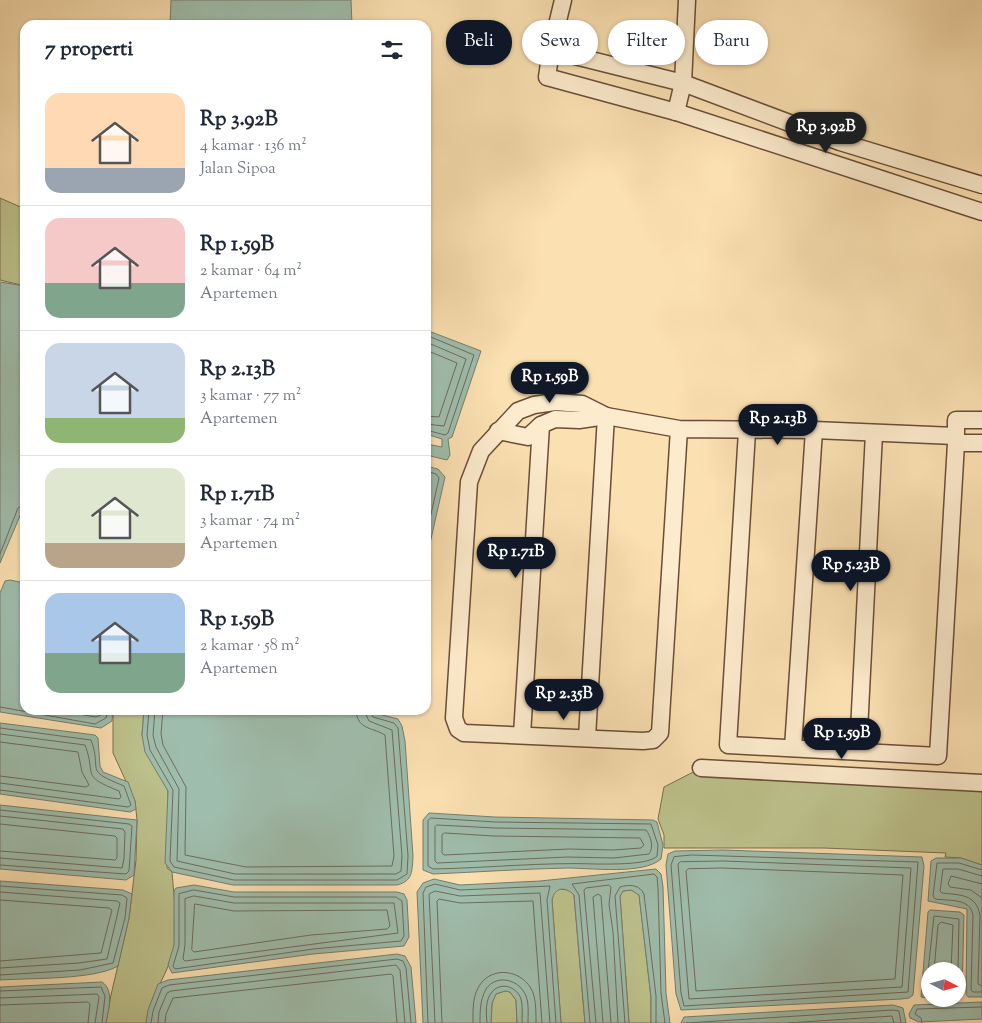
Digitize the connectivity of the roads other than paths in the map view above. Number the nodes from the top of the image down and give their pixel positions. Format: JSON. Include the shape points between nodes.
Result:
{"nodes":[{"id":1,"x":563,"y":0,"type":"edge"},
{"id":2,"x":687,"y":0,"type":"edge"},
{"id":3,"x":558,"y":20,"type":"edge"},
{"id":4,"x":598,"y":62,"type":"edge"},
{"id":5,"x":549,"y":65,"type":"edge"},
{"id":6,"x":683,"y":83,"type":"junction"},
{"id":7,"x":676,"y":112,"type":"junction"},
{"id":8,"x":982,"y":185,"type":"edge"},
{"id":9,"x":982,"y":212,"type":"edge"},
{"id":10,"x":606,"y":416,"type":"junction"},
{"id":11,"x":982,"y":420,"type":"edge"},
{"id":12,"x":541,"y":425,"type":"junction"},
{"id":13,"x":679,"y":429,"type":"junction"},
{"id":14,"x":814,"y":430,"type":"junction"},
{"id":15,"x":498,"y":431,"type":"junction"},
{"id":16,"x":747,"y":431,"type":"junction"},
{"id":17,"x":874,"y":433,"type":"junction"},
{"id":18,"x":956,"y":440,"type":"junction"},
{"id":19,"x":982,"y":443,"type":"edge"},
{"id":20,"x":522,"y":735,"type":"junction"},
{"id":21,"x":587,"y":737,"type":"junction"},
{"id":22,"x":793,"y":748,"type":"junction"},
{"id":23,"x":858,"y":751,"type":"junction"},
{"id":24,"x":701,"y":768,"type":"dead end"},
{"id":25,"x":982,"y":783,"type":"edge"}],
"edges":[{"from":1,"to":3,"type":"street"},
{"from":2,"to":6,"type":"street"},
{"from":4,"to":6,"type":"street"},
{"from":5,"to":7,"type":"street","via":[[547,77]]},
{"from":6,"to":7,"type":"street"},
{"from":6,"to":8,"type":"street","via":[[840,142]]},
{"from":7,"to":9,"type":"street"},
{"from":10,"to":12,"type":"street","via":[[555,419]]},
{"from":10,"to":13,"type":"street"},
{"from":10,"to":15,"type":"street","via":[[582,404],[555,402],[518,411]]},
{"from":10,"to":21,"type":"street"},
{"from":11,"to":18,"type":"street","via":[[956,420]]},
{"from":12,"to":15,"type":"street","via":[[528,437]]},
{"from":12,"to":20,"type":"street"},
{"from":13,"to":16,"type":"street"},
{"from":13,"to":21,"type":"street","via":[[660,733],[653,740],[643,741]]},
{"from":14,"to":16,"type":"street"},
{"from":14,"to":17,"type":"street"},
{"from":14,"to":22,"type":"street"},
{"from":15,"to":20,"type":"street","via":[[481,451],[469,482],[454,718],[464,733]]},
{"from":16,"to":22,"type":"street","via":[[728,745]]},
{"from":17,"to":18,"type":"street"},
{"from":17,"to":23,"type":"street"},
{"from":18,"to":19,"type":"street"},
{"from":18,"to":23,"type":"street","via":[[938,756]]},
{"from":20,"to":21,"type":"street"},
{"from":22,"to":23,"type":"street"},
{"from":24,"to":25,"type":"street"}]}
